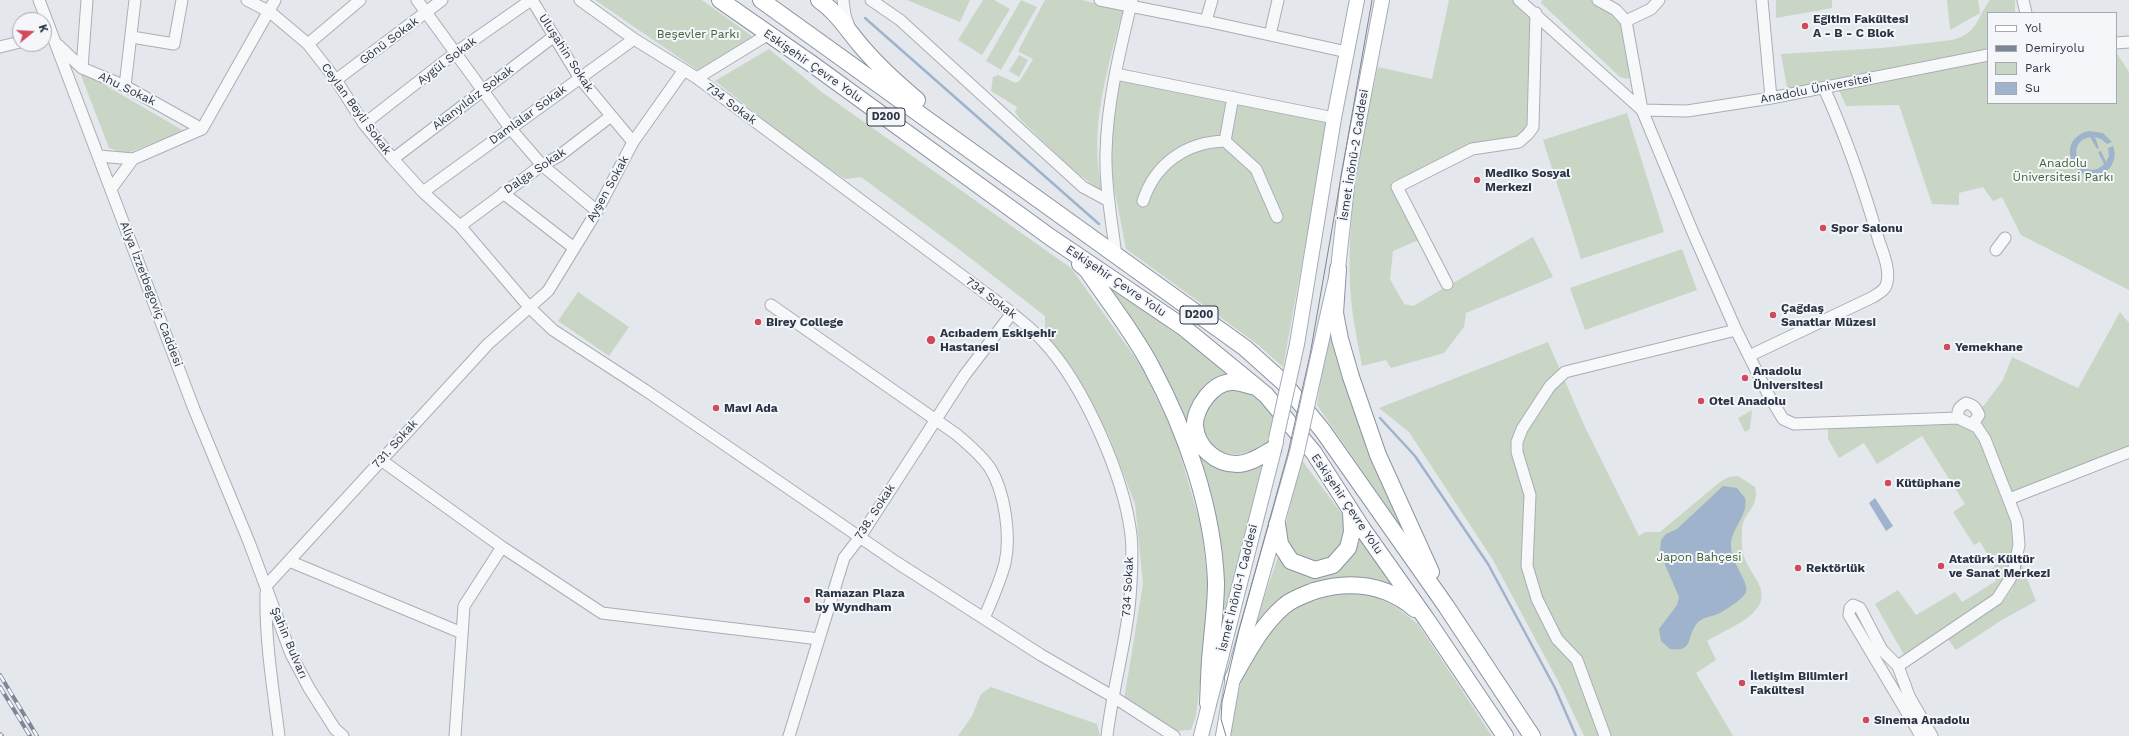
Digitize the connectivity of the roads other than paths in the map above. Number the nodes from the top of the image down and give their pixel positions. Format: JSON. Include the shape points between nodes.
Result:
{"nodes":[{"id":1,"x":39,"y":0,"type":"edge"},
{"id":2,"x":87,"y":0,"type":"edge"},
{"id":3,"x":135,"y":0,"type":"edge"},
{"id":4,"x":182,"y":0,"type":"edge"},
{"id":5,"x":247,"y":0,"type":"edge"},
{"id":6,"x":275,"y":0,"type":"edge"},
{"id":7,"x":360,"y":0,"type":"edge"},
{"id":8,"x":417,"y":0,"type":"edge"},
{"id":9,"x":442,"y":0,"type":"edge"},
{"id":10,"x":531,"y":0,"type":"edge"},
{"id":11,"x":580,"y":0,"type":"edge"},
{"id":12,"x":720,"y":0,"type":"edge"},
{"id":13,"x":761,"y":0,"type":"edge"},
{"id":14,"x":819,"y":0,"type":"edge"},
{"id":15,"x":843,"y":0,"type":"edge"},
{"id":16,"x":871,"y":0,"type":"edge"},
{"id":17,"x":1100,"y":0,"type":"edge"},
{"id":18,"x":1212,"y":0,"type":"edge"},
{"id":19,"x":1278,"y":0,"type":"edge"},
{"id":20,"x":1357,"y":0,"type":"edge"},
{"id":21,"x":1382,"y":0,"type":"edge"},
{"id":22,"x":1598,"y":0,"type":"edge"},
{"id":23,"x":1659,"y":0,"type":"edge"},
{"id":24,"x":1762,"y":0,"type":"edge"},
{"id":25,"x":1525,"y":2,"type":"edge"},
{"id":26,"x":1131,"y":3,"type":"edge"},
{"id":27,"x":43,"y":12,"type":"edge"},
{"id":28,"x":270,"y":12,"type":"junction"},
{"id":29,"x":426,"y":13,"type":"junction"},
{"id":30,"x":1536,"y":13,"type":"junction"},
{"id":31,"x":1206,"y":21,"type":"junction"},
{"id":32,"x":1626,"y":21,"type":"junction"},
{"id":33,"x":767,"y":35,"type":"junction"},
{"id":34,"x":852,"y":35,"type":"junction"},
{"id":35,"x":1270,"y":35,"type":"junction"},
{"id":36,"x":132,"y":37,"type":"junction"},
{"id":37,"x":553,"y":37,"type":"junction"},
{"id":38,"x":52,"y":39,"type":"edge"},
{"id":39,"x":634,"y":39,"type":"junction"},
{"id":40,"x":52,"y":40,"type":"edge"},
{"id":41,"x":2129,"y":42,"type":"edge"},
{"id":42,"x":2117,"y":43,"type":"edge"},
{"id":43,"x":12,"y":44,"type":"edge"},
{"id":44,"x":308,"y":44,"type":"junction"},
{"id":45,"x":0,"y":47,"type":"edge"},
{"id":46,"x":1347,"y":52,"type":"junction"},
{"id":47,"x":455,"y":53,"type":"junction"},
{"id":48,"x":1987,"y":54,"type":"edge"},
{"id":49,"x":82,"y":68,"type":"junction"},
{"id":50,"x":684,"y":70,"type":"junction"},
{"id":51,"x":1116,"y":74,"type":"junction"},
{"id":52,"x":579,"y":77,"type":"junction"},
{"id":53,"x":697,"y":78,"type":"junction"},
{"id":54,"x":336,"y":80,"type":"junction"},
{"id":55,"x":125,"y":86,"type":"junction"},
{"id":56,"x":1824,"y":88,"type":"junction"},
{"id":57,"x":483,"y":90,"type":"junction"},
{"id":58,"x":1233,"y":97,"type":"junction"},
{"id":59,"x":1771,"y":98,"type":"junction"},
{"id":60,"x":1642,"y":110,"type":"junction"},
{"id":61,"x":611,"y":116,"type":"junction"},
{"id":62,"x":1334,"y":118,"type":"junction"},
{"id":63,"x":364,"y":124,"type":"junction"},
{"id":64,"x":510,"y":128,"type":"junction"},
{"id":65,"x":940,"y":128,"type":"junction"},
{"id":66,"x":202,"y":129,"type":"junction"},
{"id":67,"x":1225,"y":141,"type":"junction"},
{"id":68,"x":633,"y":142,"type":"junction"},
{"id":69,"x":99,"y":156,"type":"junction"},
{"id":70,"x":133,"y":159,"type":"junction"},
{"id":71,"x":393,"y":159,"type":"junction"},
{"id":72,"x":542,"y":165,"type":"junction"},
{"id":73,"x":111,"y":189,"type":"junction"},
{"id":74,"x":423,"y":192,"type":"junction"},
{"id":75,"x":503,"y":193,"type":"junction"},
{"id":76,"x":1109,"y":201,"type":"junction"},
{"id":77,"x":1143,"y":201,"type":"dead end"},
{"id":78,"x":597,"y":211,"type":"junction"},
{"id":79,"x":1278,"y":217,"type":"dead end"},
{"id":80,"x":460,"y":226,"type":"junction"},
{"id":81,"x":1050,"y":237,"type":"junction"},
{"id":82,"x":2005,"y":238,"type":"dead end"},
{"id":83,"x":574,"y":248,"type":"junction"},
{"id":84,"x":1996,"y":250,"type":"dead end"},
{"id":85,"x":1116,"y":256,"type":"junction"},
{"id":86,"x":1338,"y":269,"type":"junction"},
{"id":87,"x":1447,"y":284,"type":"dead end"},
{"id":88,"x":771,"y":305,"type":"dead end"},
{"id":89,"x":530,"y":308,"type":"junction"},
{"id":90,"x":1012,"y":313,"type":"junction"},
{"id":91,"x":1736,"y":330,"type":"junction"},
{"id":92,"x":1297,"y":344,"type":"joint"},
{"id":93,"x":1318,"y":356,"type":"joint"},
{"id":94,"x":1749,"y":356,"type":"junction"},
{"id":95,"x":1256,"y":387,"type":"junction"},
{"id":96,"x":1958,"y":418,"type":"junction"},
{"id":97,"x":935,"y":419,"type":"junction"},
{"id":98,"x":1975,"y":422,"type":"junction"},
{"id":99,"x":1275,"y":444,"type":"junction"},
{"id":100,"x":2129,"y":452,"type":"edge"},
{"id":101,"x":381,"y":460,"type":"junction"},
{"id":102,"x":2009,"y":499,"type":"junction"},
{"id":103,"x":1352,"y":512,"type":"junction"},
{"id":104,"x":1277,"y":524,"type":"junction"},
{"id":105,"x":860,"y":537,"type":"junction"},
{"id":106,"x":502,"y":547,"type":"junction"},
{"id":107,"x":289,"y":561,"type":"junction"},
{"id":108,"x":266,"y":586,"type":"junction"},
{"id":109,"x":1446,"y":606,"type":"junction"},
{"id":110,"x":984,"y":618,"type":"junction"},
{"id":111,"x":1427,"y":620,"type":"junction"},
{"id":112,"x":462,"y":633,"type":"junction"},
{"id":113,"x":819,"y":639,"type":"junction"},
{"id":114,"x":1896,"y":666,"type":"junction"},
{"id":115,"x":1880,"y":667,"type":"junction"},
{"id":116,"x":1233,"y":678,"type":"junction"},
{"id":117,"x":1888,"y":681,"type":"junction"},
{"id":118,"x":1112,"y":696,"type":"junction"},
{"id":119,"x":1208,"y":703,"type":"junction"},
{"id":120,"x":792,"y":735,"type":"edge"},
{"id":121,"x":1531,"y":735,"type":"edge"},
{"id":122,"x":279,"y":736,"type":"edge"},
{"id":123,"x":343,"y":736,"type":"edge"},
{"id":124,"x":455,"y":736,"type":"edge"},
{"id":125,"x":1107,"y":736,"type":"edge"},
{"id":126,"x":1174,"y":736,"type":"edge"},
{"id":127,"x":1201,"y":736,"type":"edge"},
{"id":128,"x":1223,"y":736,"type":"edge"},
{"id":129,"x":1505,"y":736,"type":"edge"},
{"id":130,"x":1605,"y":736,"type":"edge"},
{"id":131,"x":1921,"y":736,"type":"edge"},
{"id":132,"x":1932,"y":736,"type":"edge"}],
"edges":[{"from":1,"to":27,"type":"street","name":"Aliya İzzetbegoviç Caddesi"},
{"from":2,"to":49,"type":"street"},
{"from":3,"to":36,"type":"street"},
{"from":4,"to":36,"type":"street","via":[[174,44]]},
{"from":5,"to":28,"type":"street","name":"Ceylan Beyli Sokak"},
{"from":6,"to":28,"type":"street"},
{"from":7,"to":44,"type":"street"},
{"from":8,"to":29,"type":"street"},
{"from":9,"to":29,"type":"street","name":"Gönü Sokak"},
{"from":10,"to":37,"type":"street","name":"Uluşahin Sokak"},
{"from":10,"to":47,"type":"street","name":"Aygül Sokak"},
{"from":11,"to":39,"type":"street","name":"734 Sokak"},
{"from":12,"to":33,"type":"highway","name":"Eskişehir Çevre Yolu","number":"D200"},
{"from":13,"to":65,"type":"highway","name":"Eskişehir Çevre Yolu","number":"D200"},
{"from":14,"to":34,"type":"highway","via":[[831,8]]},
{"from":15,"to":34,"type":"street"},
{"from":16,"to":76,"type":"street","via":[[900,20],[1083,187]]},
{"from":17,"to":26,"type":"street"},
{"from":18,"to":31,"type":"street"},
{"from":19,"to":35,"type":"street"},
{"from":20,"to":46,"type":"main road","name":"İsmet İnönü-2 Caddesi"},
{"from":21,"to":86,"type":"main road","name":"İsmet İnönü-2 Caddesi","via":[[1348,178]]},
{"from":22,"to":32,"type":"street","via":[[1616,10]]},
{"from":23,"to":32,"type":"street","via":[[1651,9]]},
{"from":24,"to":59,"type":"street"},
{"from":25,"to":30,"type":"street"},
{"from":26,"to":31,"type":"street"},
{"from":26,"to":51,"type":"street"},
{"from":28,"to":44,"type":"street","name":"Ceylan Beyli Sokak"},
{"from":28,"to":66,"type":"street"},
{"from":29,"to":47,"type":"street"},
{"from":29,"to":54,"type":"street","name":"Gönü Sokak"},
{"from":30,"to":60,"type":"street"},
{"from":30,"to":87,"type":"street","via":[[1532,126],[1528,134],[1515,143],[1472,149],[1397,187]]},
{"from":31,"to":35,"type":"street"},
{"from":32,"to":60,"type":"street"},
{"from":33,"to":53,"type":"street"},
{"from":33,"to":81,"type":"highway","name":"Eskişehir Çevre Yolu","number":"D200","via":[[812,64]]},
{"from":34,"to":65,"type":"highway","via":[[892,78],[923,105]]},
{"from":35,"to":46,"type":"street"},
{"from":36,"to":55,"type":"street"},
{"from":37,"to":52,"type":"street","name":"Uluşahin Sokak"},
{"from":37,"to":57,"type":"street","name":"Akanyıldız Sokak"},
{"from":38,"to":49,"type":"street","name":"Ahu Sokak"},
{"from":39,"to":50,"type":"street","name":"734 Sokak"},
{"from":39,"to":52,"type":"street","name":"Damlalar Sokak"},
{"from":40,"to":69,"type":"street","name":"Aliya İzzetbegoviç Caddesi"},
{"from":41,"to":42,"type":"street"},
{"from":43,"to":45,"type":"street"},
{"from":44,"to":54,"type":"street","name":"Ceylan Beyli Sokak"},
{"from":46,"to":62,"type":"main road","name":"İsmet İnönü-2 Caddesi"},
{"from":47,"to":57,"type":"street"},
{"from":47,"to":63,"type":"street","name":"Aygül Sokak"},
{"from":48,"to":56,"type":"street","name":"Anadolu Üniversitei"},
{"from":49,"to":55,"type":"street","name":"Ahu Sokak"},
{"from":50,"to":53,"type":"street","name":"734 Sokak"},
{"from":50,"to":68,"type":"street","name":"Ayşen Sokak"},
{"from":51,"to":58,"type":"street"},
{"from":51,"to":76,"type":"street","via":[[1110,103],[1106,153]]},
{"from":52,"to":61,"type":"street","name":"Uluşahin Sokak"},
{"from":52,"to":64,"type":"street","name":"Damlalar Sokak"},
{"from":53,"to":90,"type":"street","name":"734 Sokak"},
{"from":54,"to":63,"type":"street","name":"Ceylan Beyli Sokak"},
{"from":55,"to":66,"type":"street","name":"Ahu Sokak"},
{"from":56,"to":59,"type":"street","name":"Anadolu Üniversitei"},
{"from":56,"to":94,"type":"street","via":[[1875,228],[1888,272],[1887,283],[1883,291],[1873,297]]},
{"from":57,"to":64,"type":"street"},
{"from":57,"to":71,"type":"street","name":"Akanyıldız Sokak"},
{"from":58,"to":62,"type":"street"},
{"from":58,"to":67,"type":"street"},
{"from":59,"to":60,"type":"street","name":"Anadolu Üniversitei","via":[[1688,111]]},
{"from":60,"to":91,"type":"street"},
{"from":61,"to":68,"type":"street","name":"Uluşahin Sokak"},
{"from":61,"to":72,"type":"street","name":"Dalga Sokak","via":[[559,156]]},
{"from":62,"to":92,"type":"main road","name":"İsmet İnönü-2 Caddesi"},
{"from":63,"to":71,"type":"street","name":"Ceylan Beyli Sokak"},
{"from":64,"to":72,"type":"street"},
{"from":64,"to":74,"type":"street","name":"Damlalar Sokak"},
{"from":65,"to":85,"type":"highway","name":"Eskişehir Çevre Yolu","number":"D200"},
{"from":66,"to":70,"type":"street"},
{"from":67,"to":77,"type":"street","via":[[1198,144],[1166,164],[1147,188]]},
{"from":67,"to":79,"type":"street","via":[[1256,169]]},
{"from":68,"to":78,"type":"street","name":"Ayşen Sokak"},
{"from":69,"to":70,"type":"street"},
{"from":69,"to":73,"type":"street","name":"Aliya İzzetbegoviç Caddesi"},
{"from":70,"to":73,"type":"street"},
{"from":71,"to":74,"type":"street","name":"Ceylan Beyli Sokak"},
{"from":72,"to":75,"type":"street","name":"Dalga Sokak"},
{"from":72,"to":78,"type":"street"},
{"from":73,"to":108,"type":"street","name":"Aliya İzzetbegoviç Caddesi","via":[[194,409]]},
{"from":74,"to":80,"type":"street","name":"Ceylan Beyli Sokak"},
{"from":75,"to":80,"type":"street","name":"Dalga Sokak"},
{"from":75,"to":83,"type":"street"},
{"from":76,"to":85,"type":"street"},
{"from":78,"to":83,"type":"street","name":"Ayşen Sokak"},
{"from":80,"to":89,"type":"street","name":"Ceylan Beyli Sokak"},
{"from":81,"to":95,"type":"highway","name":"Eskişehir Çevre Yolu","number":"D200","via":[[1183,327]]},
{"from":81,"to":119,"type":"highway","via":[[1087,270],[1132,334],[1171,407],[1192,462],[1213,543],[1216,612]]},
{"from":82,"to":84,"type":"street"},
{"from":83,"to":89,"type":"street","name":"Ayşen Sokak","via":[[548,291]]},
{"from":85,"to":109,"type":"highway","name":"Eskişehir Çevre Yolu","number":"D200","via":[[1245,348],[1283,382],[1323,431]]},
{"from":86,"to":93,"type":"main road","name":"İsmet İnönü-2 Caddesi"},
{"from":86,"to":109,"type":"highway","via":[[1335,312],[1351,378],[1378,455]]},
{"from":88,"to":97,"type":"street"},
{"from":89,"to":101,"type":"street","name":"731. Sokak","via":[[488,344]]},
{"from":89,"to":105,"type":"street","name":"Ceylan Beyli Sokak","via":[[553,330]]},
{"from":90,"to":97,"type":"street","name":"738. Sokak"},
{"from":90,"to":118,"type":"street","name":"734 Sokak","via":[[1042,340],[1074,384],[1111,459],[1122,493],[1131,536],[1129,607]]},
{"from":91,"to":94,"type":"street"},
{"from":91,"to":130,"type":"street","via":[[1565,372],[1550,386],[1517,442],[1517,452],[1530,495],[1527,551],[1530,581],[1557,639],[1577,660]]},
{"from":92,"to":99,"type":"main road","name":"İsmet İnönü-1 Caddesi","bridge":true},
{"from":93,"to":104,"type":"main road","name":"İsmet İnönü-1 Caddesi","bridge":true,"via":[[1297,452]]},
{"from":94,"to":96,"type":"street","via":[[1779,413],[1794,424]]},
{"from":95,"to":99,"type":"highway","via":[[1233,381],[1220,386],[1208,394],[1199,409],[1195,426],[1209,455],[1226,463],[1238,464],[1254,460]]},
{"from":95,"to":103,"type":"highway","name":"Eskişehir Çevre Yolu","number":"D200","via":[[1266,395],[1314,453]]},
{"from":96,"to":98,"type":"street"},
{"from":96,"to":98,"type":"street","via":[[1960,406],[1972,404],[1977,409]]},
{"from":97,"to":105,"type":"street","name":"738. Sokak"},
{"from":97,"to":110,"type":"street","via":[[974,450],[990,468],[1003,495],[1005,562]]},
{"from":98,"to":102,"type":"street"},
{"from":99,"to":119,"type":"main road","name":"İsmet İnönü-1 Caddesi"},
{"from":100,"to":102,"type":"street"},
{"from":101,"to":106,"type":"street"},
{"from":101,"to":107,"type":"street","name":"731. Sokak"},
{"from":102,"to":114,"type":"street","via":[[2017,522],[2019,545],[2014,568],[2004,589],[1997,599]]},
{"from":103,"to":104,"type":"highway","via":[[1352,532],[1348,548],[1332,564],[1315,570],[1291,561],[1280,544]]},
{"from":103,"to":111,"type":"highway","name":"Eskişehir Çevre Yolu","number":"D200"},
{"from":104,"to":116,"type":"main road","name":"İsmet İnönü-1 Caddesi"},
{"from":105,"to":110,"type":"street","name":"Ceylan Beyli Sokak"},
{"from":105,"to":113,"type":"street","name":"738. Sokak","via":[[844,558]]},
{"from":106,"to":112,"type":"street","via":[[464,606]]},
{"from":106,"to":113,"type":"street","via":[[602,613]]},
{"from":107,"to":108,"type":"street","name":"731. Sokak"},
{"from":107,"to":112,"type":"street"},
{"from":108,"to":122,"type":"street","via":[[267,648]]},
{"from":108,"to":123,"type":"street","name":"Şahin Bulvarı","via":[[291,654],[309,688]]},
{"from":109,"to":121,"type":"highway","name":"Eskişehir Çevre Yolu","number":"D200"},
{"from":110,"to":118,"type":"street","name":"Ceylan Beyli Sokak"},
{"from":111,"to":116,"type":"highway","via":[[1405,601],[1376,588],[1351,584],[1327,587],[1303,595],[1285,605],[1257,636]]},
{"from":111,"to":129,"type":"highway","name":"Eskişehir Çevre Yolu","number":"D200"},
{"from":112,"to":124,"type":"street"},
{"from":113,"to":120,"type":"street","name":"738. Sokak"},
{"from":114,"to":115,"type":"street"},
{"from":114,"to":115,"type":"street","via":[[1882,650],[1860,608],[1850,608],[1849,615]]},
{"from":114,"to":117,"type":"street"},
{"from":114,"to":132,"type":"street","via":[[1909,696]]},
{"from":115,"to":117,"type":"street"},
{"from":116,"to":128,"type":"main road","name":"İsmet İnönü-1 Caddesi"},
{"from":117,"to":131,"type":"street"},
{"from":118,"to":125,"type":"street","name":"734 Sokak"},
{"from":118,"to":126,"type":"street","name":"Ceylan Beyli Sokak"},
{"from":119,"to":127,"type":"main road","name":"İsmet İnönü-1 Caddesi"}]}
